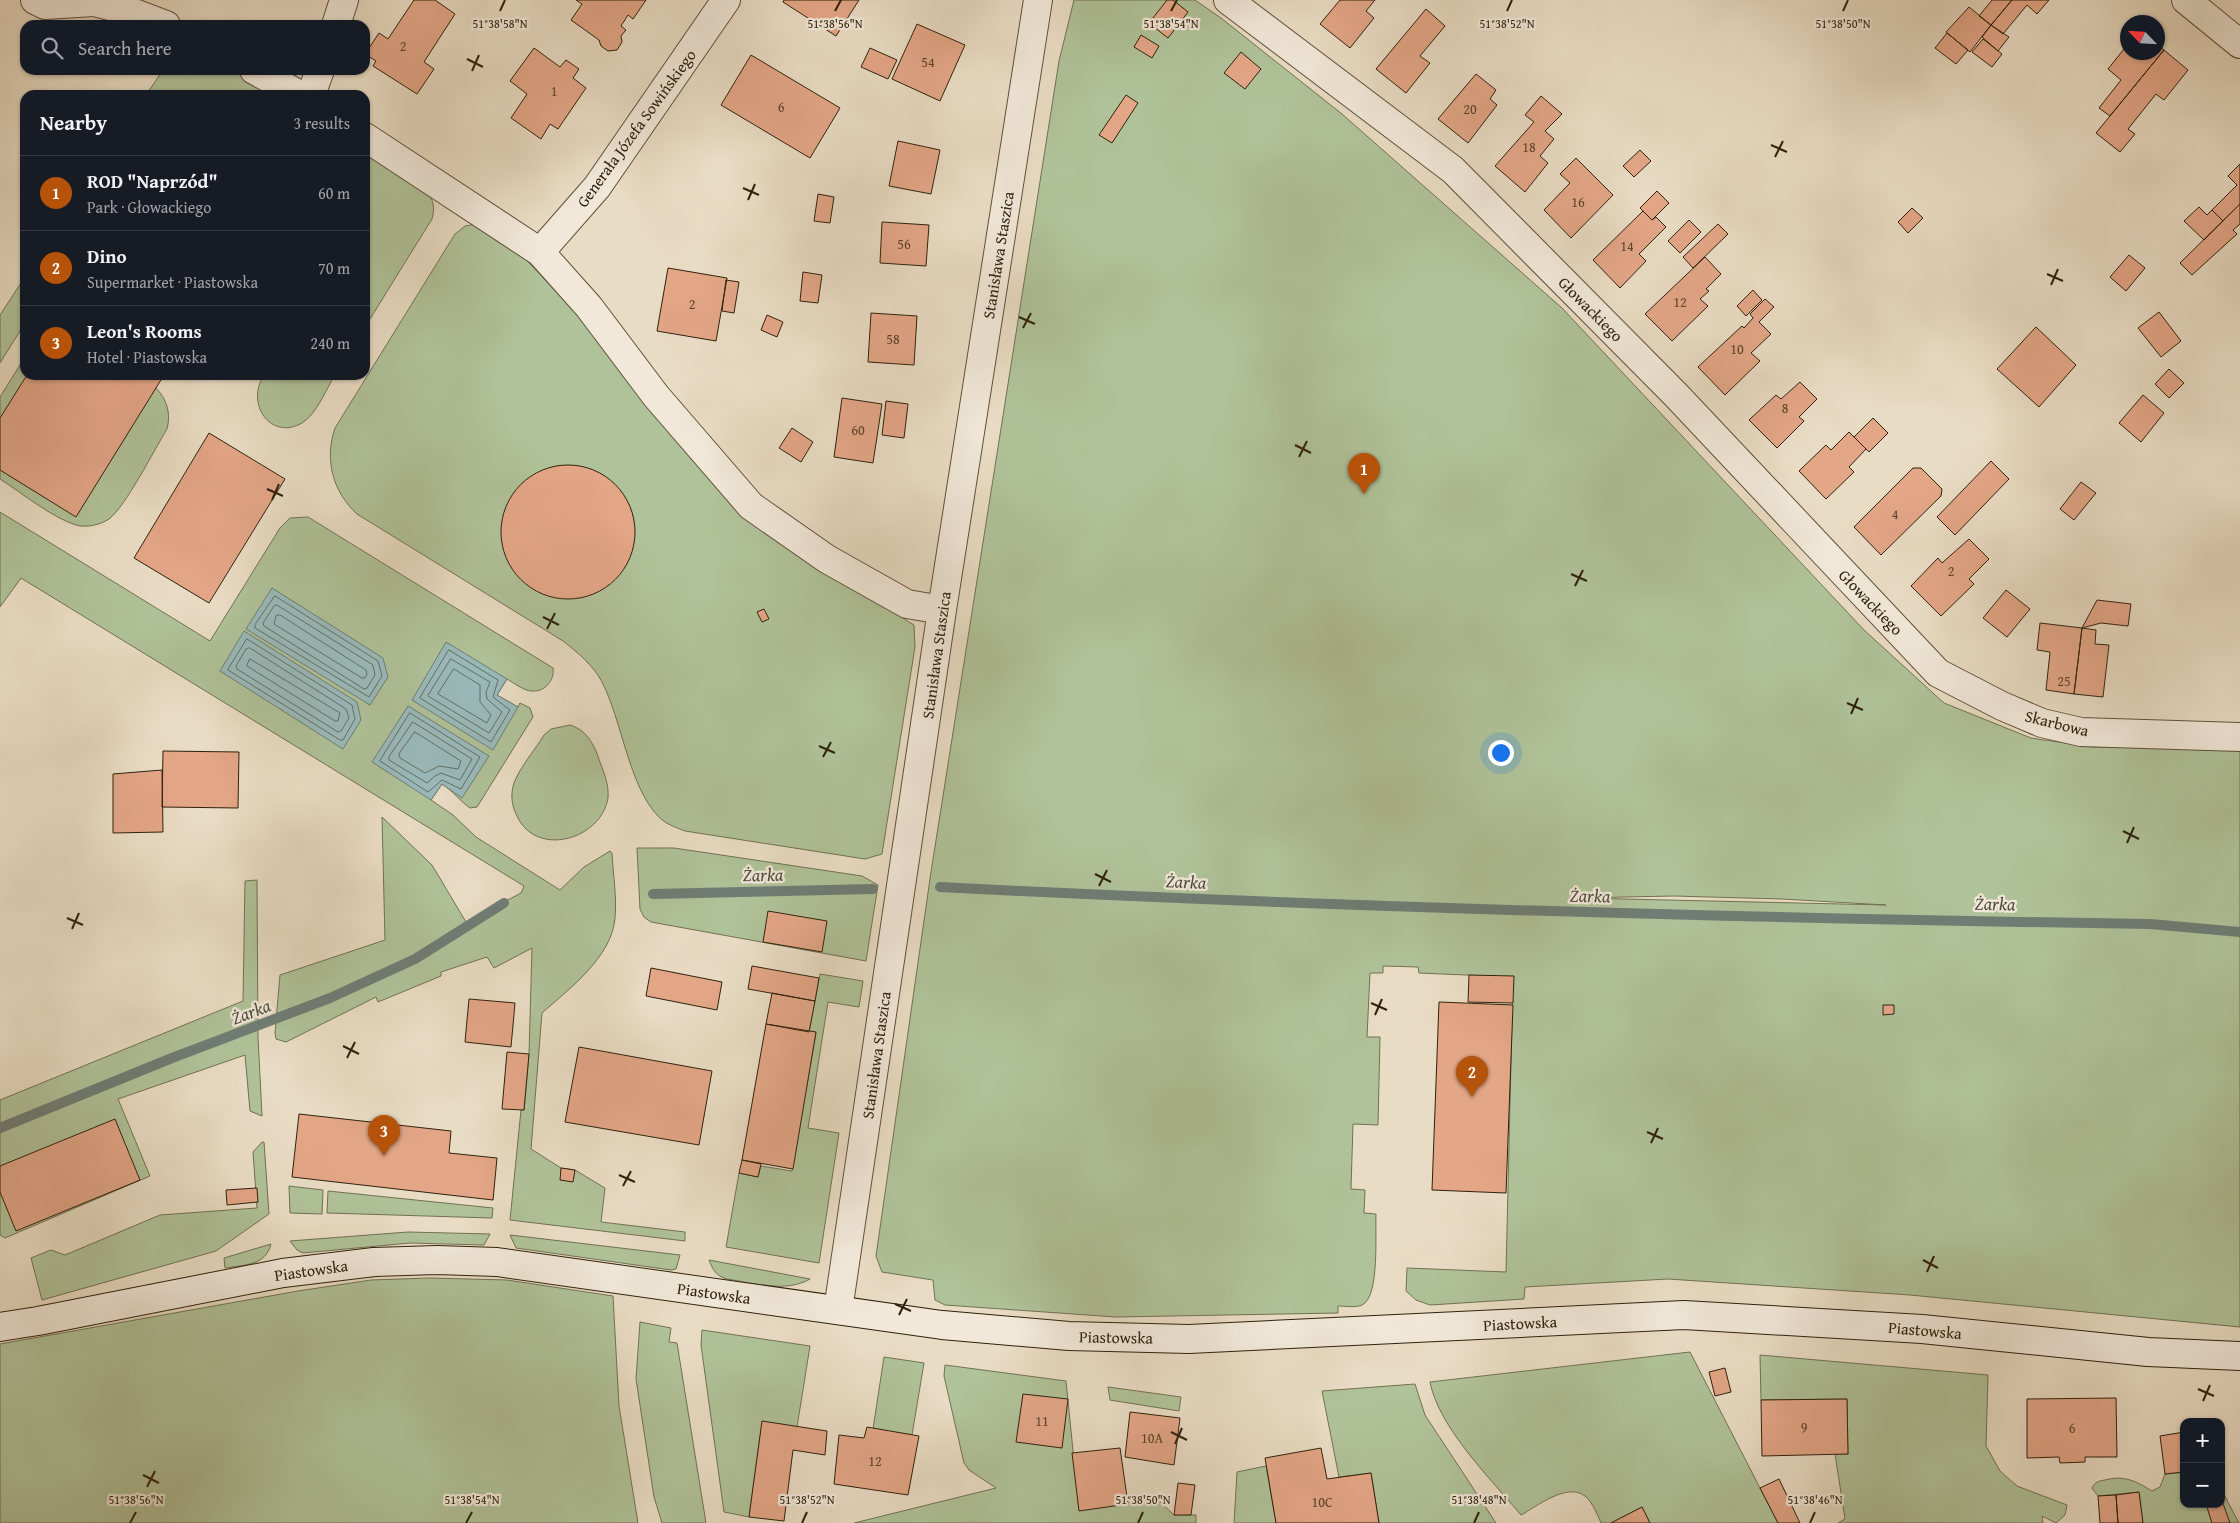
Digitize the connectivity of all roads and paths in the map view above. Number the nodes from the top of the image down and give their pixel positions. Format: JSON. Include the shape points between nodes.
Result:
{"nodes":[{"id":1,"x":35,"y":0,"type":"edge"},
{"id":2,"x":344,"y":0,"type":"edge"},
{"id":3,"x":726,"y":0,"type":"edge"},
{"id":4,"x":1038,"y":0,"type":"edge"},
{"id":5,"x":1228,"y":0,"type":"edge"},
{"id":6,"x":2186,"y":0,"type":"edge"},
{"id":7,"x":94,"y":1,"type":"edge"},
{"id":8,"x":153,"y":20,"type":"edge"},
{"id":9,"x":338,"y":20,"type":"edge"},
{"id":10,"x":2240,"y":44,"type":"edge"},
{"id":11,"x":263,"y":75,"type":"edge"},
{"id":12,"x":318,"y":75,"type":"edge"},
{"id":13,"x":291,"y":90,"type":"edge"},
{"id":14,"x":314,"y":90,"type":"edge"},
{"id":15,"x":370,"y":140,"type":"edge"},
{"id":16,"x":540,"y":252,"type":"junction"},
{"id":17,"x":942,"y":610,"type":"junction"},
{"id":18,"x":1921,"y":654,"type":"joint"},
{"id":19,"x":2240,"y":737,"type":"edge"},
{"id":20,"x":838,"y":1310,"type":"junction"},
{"id":21,"x":0,"y":1326,"type":"edge"},
{"id":22,"x":2240,"y":1356,"type":"edge"}],
"edges":[{"from":1,"to":7,"type":"street","via":[[45,5]]},
{"from":2,"to":9,"type":"street"},
{"from":3,"to":16,"type":"street","name":"Generała Józefa Sowińskiego","via":[[597,187]]},
{"from":4,"to":17,"type":"street","name":"Stanisława Staszica"},
{"from":5,"to":18,"type":"street","name":"Głowackiego","via":[[1453,170],[1676,395]]},
{"from":6,"to":10,"type":"street"},
{"from":7,"to":8,"type":"street"},
{"from":11,"to":13,"type":"street"},
{"from":12,"to":14,"type":"street"},
{"from":15,"to":16,"type":"street"},
{"from":16,"to":17,"type":"street","via":[[588,307],[656,396],[751,506],[827,559],[907,604]]},
{"from":17,"to":20,"type":"street","name":"Stanisława Staszica"},
{"from":18,"to":19,"type":"street","name":"Skarbowa","via":[[1938,673],[2002,706],[2052,725],[2081,732]]},
{"from":20,"to":21,"type":"street","name":"Piastowska","via":[[496,1262],[437,1260],[374,1262],[283,1273]]},
{"from":20,"to":22,"type":"street","name":"Piastowska","via":[[994,1331],[1189,1339],[1684,1315],[1922,1328],[2148,1352]]}]}
